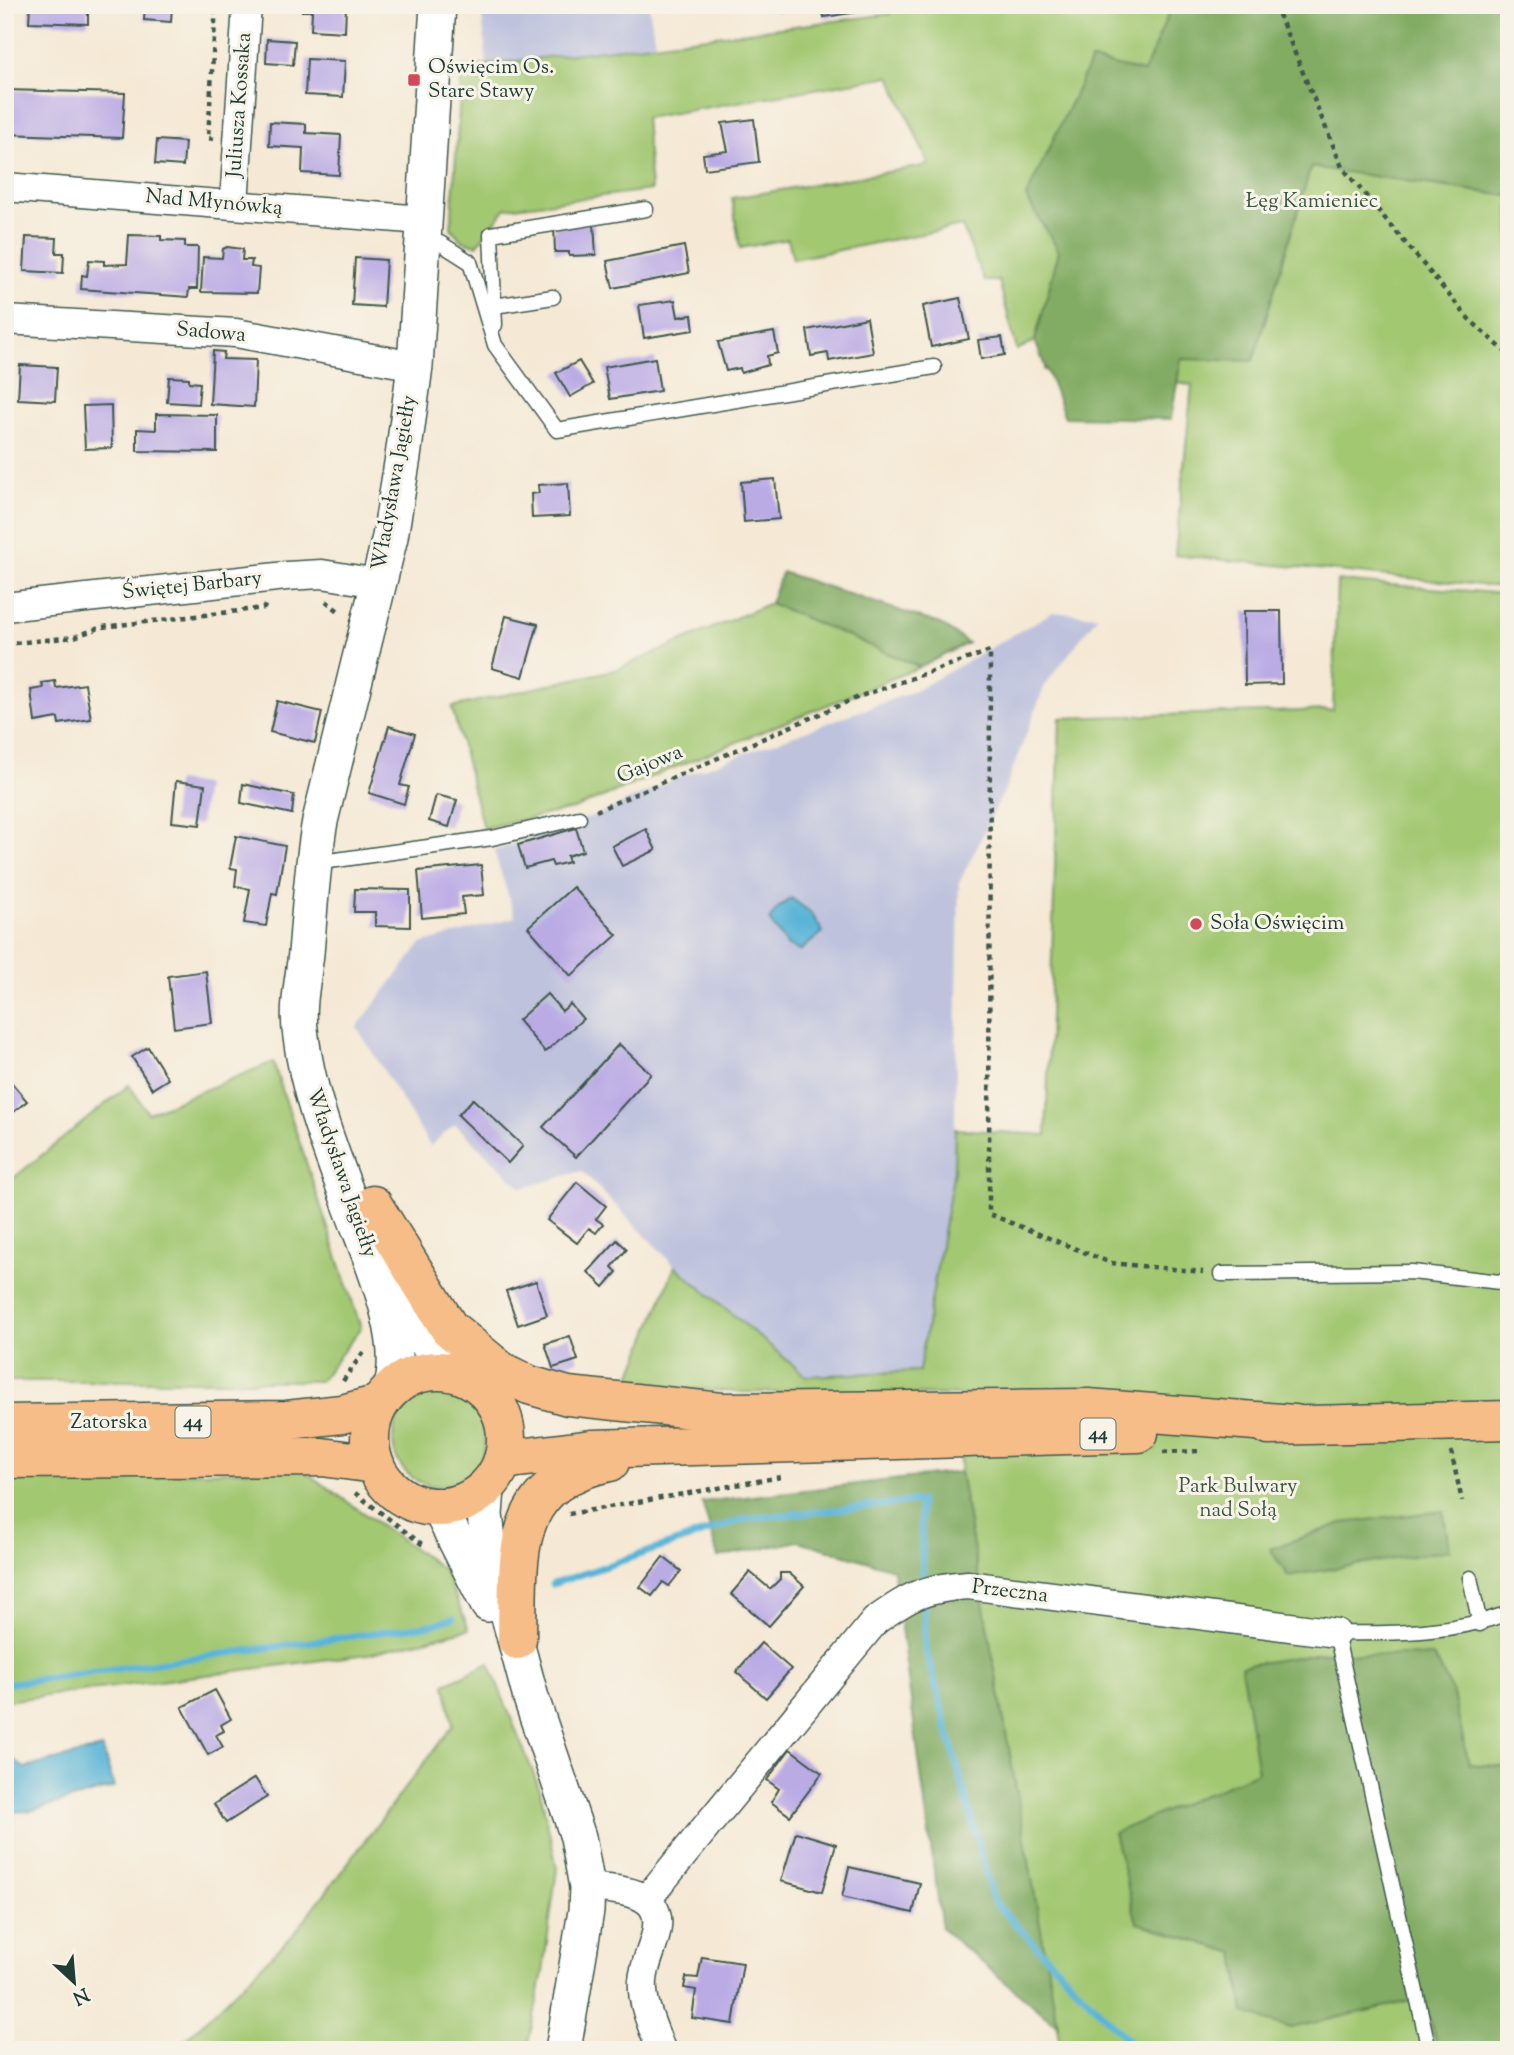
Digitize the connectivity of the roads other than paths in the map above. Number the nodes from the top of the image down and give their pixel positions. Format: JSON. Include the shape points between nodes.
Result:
{"nodes":[{"id":1,"x":247,"y":5,"type":"edge"},
{"id":2,"x":438,"y":5,"type":"edge"},
{"id":3,"x":5,"y":187,"type":"edge"},
{"id":4,"x":234,"y":204,"type":"junction"},
{"id":5,"x":646,"y":209,"type":"dead end"},
{"id":6,"x":423,"y":231,"type":"junction"},
{"id":7,"x":470,"y":262,"type":"junction"},
{"id":8,"x":493,"y":272,"type":"junction"},
{"id":9,"x":553,"y":297,"type":"dead end"},
{"id":10,"x":494,"y":306,"type":"junction"},
{"id":11,"x":5,"y":320,"type":"edge"},
{"id":12,"x":495,"y":345,"type":"junction"},
{"id":13,"x":415,"y":366,"type":"junction"},
{"id":14,"x":934,"y":367,"type":"dead end"},
{"id":15,"x":378,"y":583,"type":"junction"},
{"id":16,"x":5,"y":607,"type":"edge"},
{"id":17,"x":579,"y":818,"type":"road end"},
{"id":18,"x":312,"y":864,"type":"junction"},
{"id":19,"x":306,"y":954,"type":"junction"},
{"id":20,"x":373,"y":1205,"type":"junction"},
{"id":21,"x":1221,"y":1273,"type":"road end"},
{"id":22,"x":1509,"y":1283,"type":"edge"},
{"id":23,"x":439,"y":1370,"type":"junction"},
{"id":24,"x":385,"y":1397,"type":"junction"},
{"id":25,"x":499,"y":1407,"type":"junction"},
{"id":26,"x":1509,"y":1420,"type":"edge"},
{"id":27,"x":5,"y":1424,"type":"edge"},
{"id":28,"x":717,"y":1428,"type":"junction"},
{"id":29,"x":5,"y":1459,"type":"edge"},
{"id":30,"x":374,"y":1464,"type":"junction"},
{"id":31,"x":495,"y":1474,"type":"junction"},
{"id":32,"x":439,"y":1507,"type":"junction"},
{"id":33,"x":1470,"y":1578,"type":"dead end"},
{"id":34,"x":1509,"y":1613,"type":"edge"},
{"id":35,"x":1480,"y":1623,"type":"junction"},
{"id":36,"x":1336,"y":1633,"type":"junction"},
{"id":37,"x":517,"y":1640,"type":"junction"},
{"id":38,"x":531,"y":1698,"type":"junction"},
{"id":39,"x":587,"y":1887,"type":"junction"},
{"id":40,"x":648,"y":1899,"type":"junction"},
{"id":41,"x":563,"y":2050,"type":"edge"},
{"id":42,"x":661,"y":2050,"type":"edge"},
{"id":43,"x":1429,"y":2050,"type":"edge"}],
"edges":[{"from":1,"to":4,"type":"street","name":"Juliusza Kossaka"},
{"from":2,"to":6,"type":"street","name":"Władysława Jagiełły"},
{"from":3,"to":4,"type":"street","name":"Nad Młynówką"},
{"from":4,"to":6,"type":"street","name":"Nad Młynówką"},
{"from":5,"to":8,"type":"lane","via":[[491,234]]},
{"from":6,"to":7,"type":"lane"},
{"from":6,"to":13,"type":"street","name":"Władysława Jagiełły"},
{"from":7,"to":8,"type":"lane"},
{"from":7,"to":12,"type":"lane"},
{"from":8,"to":10,"type":"lane"},
{"from":9,"to":10,"type":"lane"},
{"from":10,"to":12,"type":"lane"},
{"from":11,"to":13,"type":"street","name":"Sadowa","via":[[236,333]]},
{"from":12,"to":14,"type":"lane","via":[[557,430]]},
{"from":13,"to":15,"type":"street","name":"Władysława Jagiełły","via":[[390,537]]},
{"from":15,"to":16,"type":"street","name":"Świętej Barbary","via":[[322,574],[286,576]]},
{"from":15,"to":18,"type":"street","name":"Władysława Jagiełły"},
{"from":17,"to":18,"type":"lane","via":[[492,838]]},
{"from":18,"to":19,"type":"street","name":"Władysława Jagiełły"},
{"from":19,"to":20,"type":"street","name":"Władysława Jagiełły","via":[[334,1085]]},
{"from":19,"to":24,"type":"street","name":"Władysława Jagiełły","via":[[298,996],[300,1036],[323,1126],[387,1309],[396,1374]]},
{"from":20,"to":23,"type":"street","name":"Władysława Jagiełły"},
{"from":20,"to":28,"type":"main road","via":[[449,1328],[501,1371],[529,1385]]},
{"from":21,"to":22,"type":"lane","via":[[1412,1272]]},
{"from":23,"to":24,"type":"main road","number":"44","via":[[405,1379]]},
{"from":23,"to":25,"type":"main road","via":[[474,1380]]},
{"from":24,"to":27,"type":"main road","name":"Zatorska","number":"44","via":[[342,1415],[288,1420]]},
{"from":24,"to":30,"type":"main road","via":[[372,1423]]},
{"from":25,"to":28,"type":"main road","number":"44","via":[[551,1416]]},
{"from":25,"to":31,"type":"main road","via":[[507,1442]]},
{"from":26,"to":28,"type":"main road","number":"44","via":[[1453,1433],[1295,1424],[1051,1436]]},
{"from":28,"to":31,"type":"main road","number":"44","via":[[592,1448]]},
{"from":28,"to":37,"type":"main road","via":[[570,1474],[553,1485],[530,1516],[519,1544]]},
{"from":29,"to":30,"type":"main road","name":"Zatorska","number":"44","via":[[322,1457]]},
{"from":30,"to":32,"type":"main road","via":[[400,1496]]},
{"from":31,"to":32,"type":"main road","number":"44","via":[[456,1505]]},
{"from":31,"to":37,"type":"street","via":[[485,1515],[488,1539]]},
{"from":32,"to":38,"type":"street"},
{"from":33,"to":35,"type":"lane"},
{"from":34,"to":35,"type":"lane","name":"Przeczna"},
{"from":35,"to":36,"type":"lane","name":"Przeczna","via":[[1394,1633]]},
{"from":36,"to":40,"type":"street","name":"Przeczna","via":[[968,1585],[933,1588],[906,1598],[875,1621]]},
{"from":36,"to":43,"type":"lane"},
{"from":37,"to":38,"type":"street"},
{"from":38,"to":39,"type":"street","via":[[578,1837]]},
{"from":39,"to":40,"type":"street","via":[[637,1893]]},
{"from":39,"to":41,"type":"street"},
{"from":40,"to":42,"type":"street","via":[[657,1932],[643,1982]]}]}
